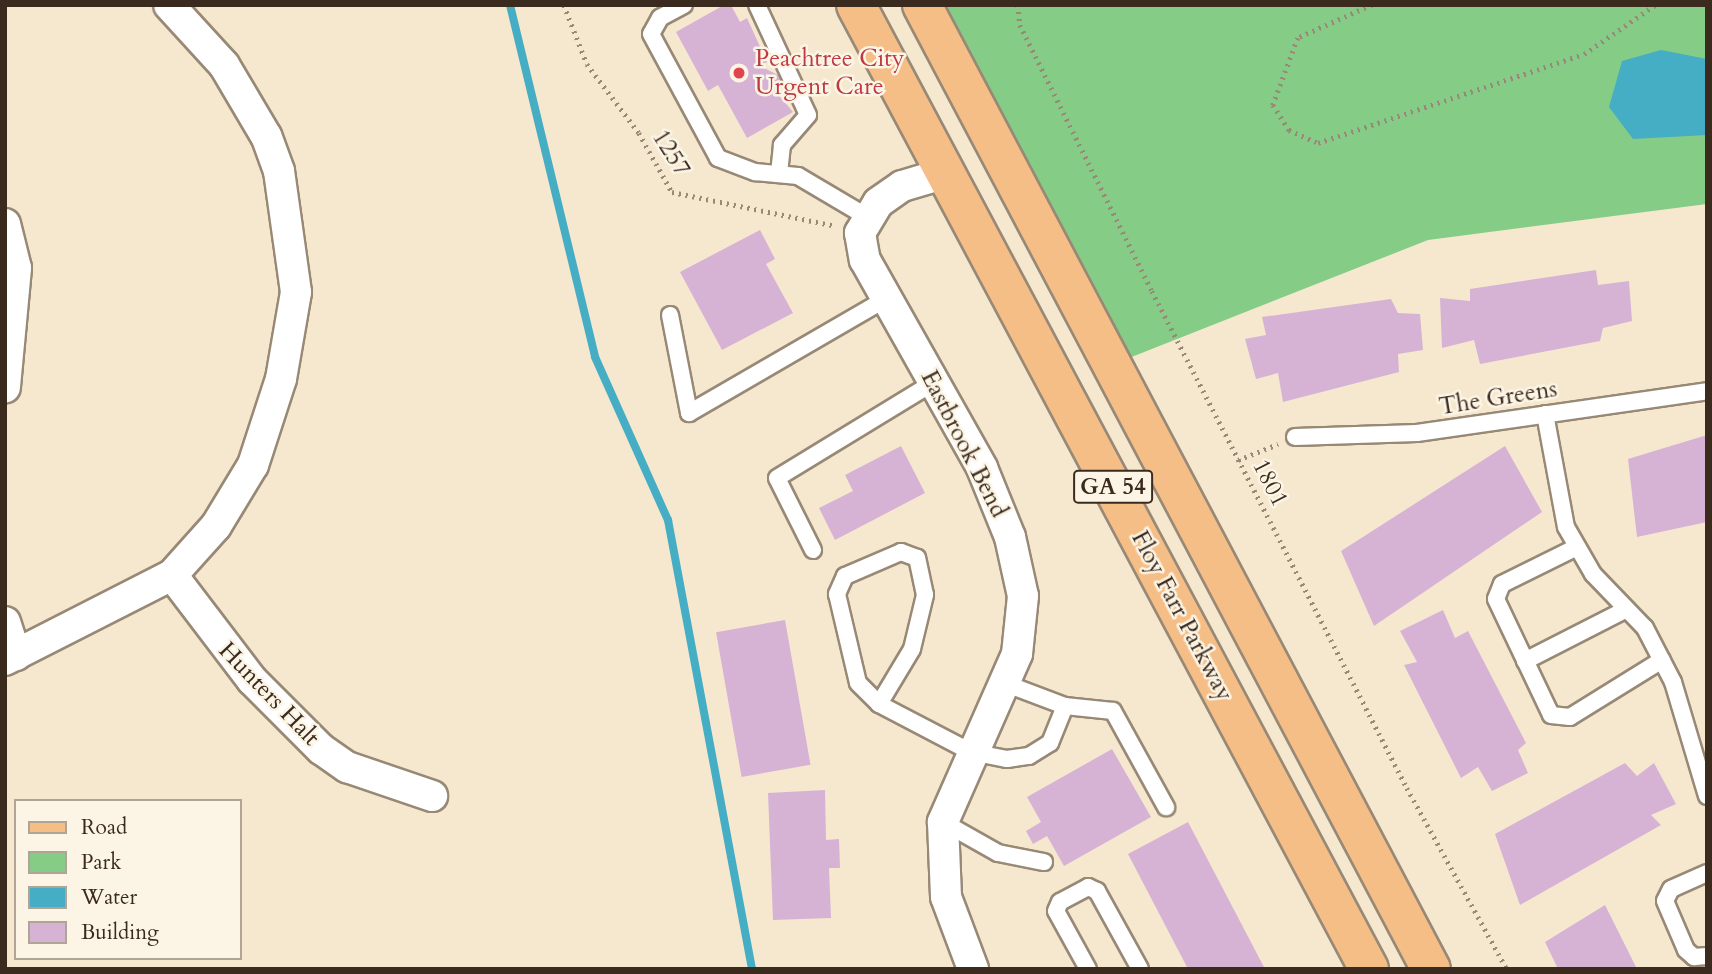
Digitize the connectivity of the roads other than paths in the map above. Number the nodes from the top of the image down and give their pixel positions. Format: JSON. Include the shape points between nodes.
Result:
{"nodes":[{"id":1,"x":169,"y":5,"type":"edge"},
{"id":2,"x":684,"y":5,"type":"edge"},
{"id":3,"x":757,"y":5,"type":"edge"},
{"id":4,"x":856,"y":5,"type":"edge"},
{"id":5,"x":922,"y":5,"type":"edge"},
{"id":6,"x":946,"y":173,"type":"junction"},
{"id":7,"x":779,"y":174,"type":"junction"},
{"id":8,"x":5,"y":224,"type":"edge"},
{"id":9,"x":864,"y":226,"type":"junction"},
{"id":10,"x":887,"y":298,"type":"junction"},
{"id":11,"x":670,"y":315,"type":"dead end"},
{"id":12,"x":934,"y":382,"type":"junction"},
{"id":13,"x":5,"y":387,"type":"edge"},
{"id":14,"x":1707,"y":391,"type":"edge"},
{"id":15,"x":1545,"y":414,"type":"junction"},
{"id":16,"x":1295,"y":437,"type":"road end"},
{"id":17,"x":1577,"y":547,"type":"junction"},
{"id":18,"x":813,"y":550,"type":"dead end"},
{"id":19,"x":172,"y":576,"type":"junction"},
{"id":20,"x":1627,"y":610,"type":"junction"},
{"id":21,"x":5,"y":622,"type":"edge"},
{"id":22,"x":10,"y":658,"type":"edge"},
{"id":23,"x":1662,"y":660,"type":"junction"},
{"id":24,"x":1525,"y":662,"type":"junction"},
{"id":25,"x":1004,"y":682,"type":"junction"},
{"id":26,"x":879,"y":704,"type":"junction"},
{"id":27,"x":1065,"y":706,"type":"junction"},
{"id":28,"x":971,"y":752,"type":"junction"},
{"id":29,"x":432,"y":796,"type":"dead end"},
{"id":30,"x":1707,"y":796,"type":"edge"},
{"id":31,"x":1166,"y":807,"type":"dead end"},
{"id":32,"x":943,"y":822,"type":"junction"},
{"id":33,"x":1044,"y":862,"type":"dead end"},
{"id":34,"x":1707,"y":873,"type":"edge"},
{"id":35,"x":1707,"y":956,"type":"edge"},
{"id":36,"x":973,"y":969,"type":"edge"},
{"id":37,"x":1088,"y":969,"type":"edge"},
{"id":38,"x":1140,"y":969,"type":"edge"},
{"id":39,"x":1369,"y":969,"type":"edge"},
{"id":40,"x":1431,"y":969,"type":"edge"}],
"edges":[{"from":1,"to":19,"type":"street","via":[[224,65],[266,135],[288,216],[296,292],[281,379],[253,465],[216,526]]},
{"from":2,"to":7,"type":"lane","via":[[660,18],[651,34],[718,158]]},
{"from":3,"to":7,"type":"lane","via":[[808,115],[782,145]]},
{"from":4,"to":6,"type":"main road","name":"Floy Farr Parkway","number":"GA 54"},
{"from":5,"to":40,"type":"main road","number":"GA 54"},
{"from":6,"to":9,"type":"street","via":[[902,186]]},
{"from":6,"to":39,"type":"main road","name":"Floy Farr Parkway","number":"GA 54"},
{"from":7,"to":9,"type":"lane","via":[[798,176]]},
{"from":8,"to":13,"type":"street","via":[[16,268]]},
{"from":9,"to":10,"type":"street","name":"Eastbrook Bend","via":[[865,260]]},
{"from":10,"to":11,"type":"lane","via":[[688,412]]},
{"from":10,"to":12,"type":"street","name":"Eastbrook Bend"},
{"from":12,"to":18,"type":"lane","via":[[777,478]]},
{"from":12,"to":25,"type":"street","name":"Eastbrook Bend","via":[[982,468],[1010,537],[1023,596],[1017,654]]},
{"from":14,"to":15,"type":"lane","name":"The Greens"},
{"from":15,"to":16,"type":"lane","name":"The Greens","via":[[1417,433]]},
{"from":15,"to":17,"type":"lane","via":[[1566,527]]},
{"from":17,"to":20,"type":"lane","via":[[1593,574]]},
{"from":17,"to":24,"type":"lane","via":[[1502,583],[1496,599]]},
{"from":19,"to":22,"type":"street"},
{"from":19,"to":29,"type":"street","name":"Hunters Halt","via":[[225,649],[321,750],[347,767]]},
{"from":20,"to":23,"type":"lane"},
{"from":20,"to":24,"type":"lane"},
{"from":21,"to":22,"type":"street"},
{"from":23,"to":24,"type":"lane","via":[[1559,720]]},
{"from":23,"to":30,"type":"lane"},
{"from":25,"to":27,"type":"lane"},
{"from":25,"to":28,"type":"street","name":"Eastbrook Bend"},
{"from":26,"to":26,"type":"lane","via":[[858,683],[837,594],[845,576],[872,559],[901,552],[917,558],[925,595],[912,649]]},
{"from":26,"to":28,"type":"lane"},
{"from":27,"to":28,"type":"lane","via":[[1060,730],[1028,756],[1000,759]]},
{"from":27,"to":31,"type":"lane","via":[[1113,711]]},
{"from":28,"to":32,"type":"street","name":"Eastbrook Bend"},
{"from":32,"to":33,"type":"lane","via":[[998,853]]},
{"from":32,"to":36,"type":"street","name":"Eastbrook Bend","via":[[946,897]]},
{"from":34,"to":35,"type":"lane","via":[[1671,889],[1665,901],[1686,950],[1694,957]]},
{"from":37,"to":38,"type":"lane","via":[[1056,911],[1060,902],[1088,887],[1097,891]]}]}
